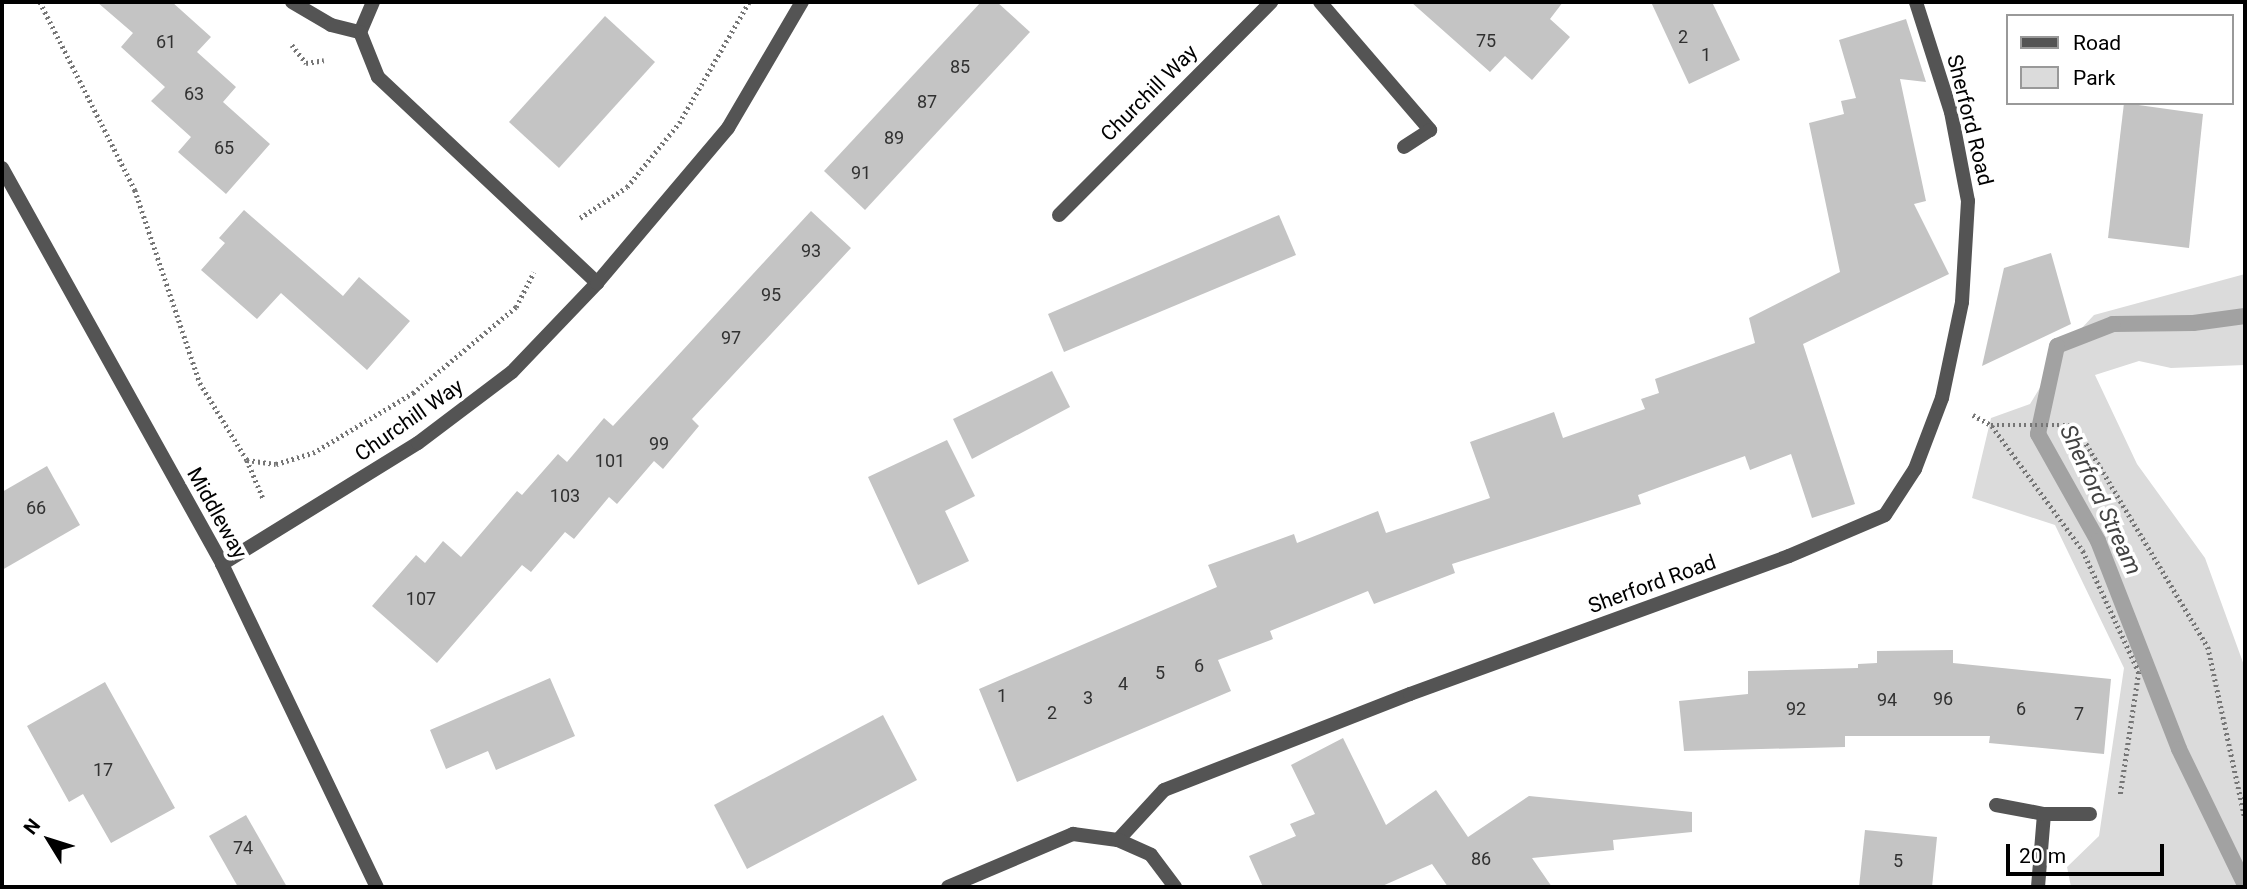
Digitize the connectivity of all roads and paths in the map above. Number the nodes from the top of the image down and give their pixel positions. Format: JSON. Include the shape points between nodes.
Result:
{"nodes":[{"id":1,"x":40,"y":2,"type":"edge"},
{"id":2,"x":292,"y":2,"type":"edge"},
{"id":3,"x":373,"y":2,"type":"edge"},
{"id":4,"x":802,"y":2,"type":"edge"},
{"id":5,"x":1271,"y":2,"type":"edge"},
{"id":6,"x":1320,"y":2,"type":"edge"},
{"id":7,"x":1916,"y":2,"type":"edge"},
{"id":8,"x":360,"y":32,"type":"junction"},
{"id":9,"x":1405,"y":147,"type":"dead end"},
{"id":10,"x":2,"y":168,"type":"edge"},
{"id":11,"x":1059,"y":215,"type":"dead end"},
{"id":12,"x":597,"y":283,"type":"junction"},
{"id":13,"x":1941,"y":398,"type":"junction"},
{"id":14,"x":1991,"y":425,"type":"junction"},
{"id":15,"x":277,"y":531,"type":"junction"},
{"id":16,"x":222,"y":564,"type":"junction"},
{"id":17,"x":1996,"y":805,"type":"dead end"},
{"id":18,"x":2044,"y":814,"type":"junction"},
{"id":19,"x":2090,"y":814,"type":"joint"},
{"id":20,"x":2245,"y":818,"type":"edge"},
{"id":21,"x":1118,"y":840,"type":"junction"},
{"id":22,"x":377,"y":887,"type":"edge"},
{"id":23,"x":948,"y":887,"type":"edge"},
{"id":24,"x":1175,"y":887,"type":"edge"},
{"id":25,"x":2038,"y":887,"type":"edge"}],
"edges":[{"from":1,"to":15,"type":"path","via":[[135,190],[200,383],[247,460]]},
{"from":2,"to":8,"type":"street","via":[[331,25]]},
{"from":3,"to":8,"type":"street"},
{"from":4,"to":12,"type":"street","name":"Churchill Way","via":[[728,128]]},
{"from":5,"to":11,"type":"street","name":"Churchill Way"},
{"from":6,"to":9,"type":"street","via":[[1430,130]]},
{"from":7,"to":13,"type":"street","name":"Sherford Road","via":[[1951,112],[1968,201],[1962,302]]},
{"from":8,"to":12,"type":"street","via":[[378,77]]},
{"from":10,"to":16,"type":"street","name":"Middleway"},
{"from":12,"to":15,"type":"street","name":"Churchill Way","via":[[512,372],[418,443]]},
{"from":13,"to":14,"type":"path"},
{"from":13,"to":21,"type":"street","name":"Sherford Road","via":[[1915,469],[1885,516],[1164,790]]},
{"from":14,"to":19,"type":"path","via":[[2083,551],[2139,672],[2120,799]]},
{"from":14,"to":20,"type":"path","via":[[2075,425],[2208,647]]},
{"from":15,"to":16,"type":"street","name":"Churchill Way"},
{"from":16,"to":22,"type":"street","name":"Middleway"},
{"from":17,"to":18,"type":"street"},
{"from":18,"to":19,"type":"street"},
{"from":18,"to":25,"type":"street"},
{"from":21,"to":23,"type":"street","via":[[1073,834]]},
{"from":21,"to":24,"type":"street","via":[[1152,856]]}]}
